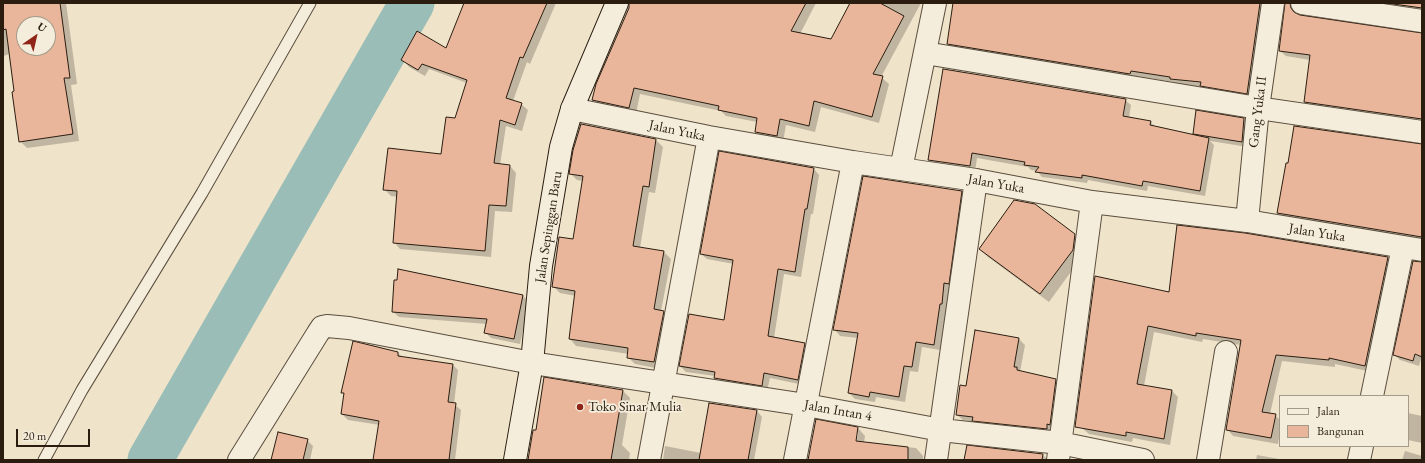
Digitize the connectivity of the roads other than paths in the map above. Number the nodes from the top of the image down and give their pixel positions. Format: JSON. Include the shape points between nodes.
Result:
{"nodes":[{"id":1,"x":310,"y":3,"type":"edge"},
{"id":2,"x":617,"y":3,"type":"edge"},
{"id":3,"x":935,"y":3,"type":"edge"},
{"id":4,"x":1273,"y":3,"type":"edge"},
{"id":5,"x":1302,"y":3,"type":"edge"},
{"id":6,"x":1422,"y":21,"type":"edge"},
{"id":7,"x":925,"y":53,"type":"junction"},
{"id":8,"x":1258,"y":108,"type":"junction"},
{"id":9,"x":572,"y":109,"type":"junction"},
{"id":10,"x":1422,"y":132,"type":"edge"},
{"id":11,"x":709,"y":137,"type":"junction"},
{"id":12,"x":853,"y":162,"type":"junction"},
{"id":13,"x":901,"y":169,"type":"junction"},
{"id":14,"x":976,"y":180,"type":"junction"},
{"id":15,"x":1092,"y":202,"type":"junction"},
{"id":16,"x":1247,"y":221,"type":"junction"},
{"id":17,"x":1412,"y":248,"type":"edge"},
{"id":18,"x":1226,"y":352,"type":"dead end"},
{"id":19,"x":532,"y":363,"type":"junction"},
{"id":20,"x":663,"y":384,"type":"junction"},
{"id":21,"x":1372,"y":395,"type":"edge"},
{"id":22,"x":806,"y":405,"type":"junction"},
{"id":23,"x":941,"y":430,"type":"junction"},
{"id":24,"x":1362,"y":447,"type":"edge"},
{"id":25,"x":1059,"y":452,"type":"edge"},
{"id":26,"x":44,"y":460,"type":"edge"},
{"id":27,"x":240,"y":460,"type":"edge"},
{"id":28,"x":515,"y":460,"type":"edge"},
{"id":29,"x":649,"y":460,"type":"edge"},
{"id":30,"x":796,"y":460,"type":"edge"},
{"id":31,"x":936,"y":460,"type":"edge"},
{"id":32,"x":1143,"y":460,"type":"edge"},
{"id":33,"x":1208,"y":460,"type":"edge"},
{"id":34,"x":1359,"y":460,"type":"edge"}],
"edges":[{"from":1,"to":26,"type":"lane","via":[[202,193],[82,390]]},
{"from":2,"to":9,"type":"street","name":"Jalan Sepinggan Baru"},
{"from":3,"to":7,"type":"street"},
{"from":4,"to":8,"type":"street","name":"Gang Yuka II"},
{"from":5,"to":6,"type":"street"},
{"from":7,"to":8,"type":"street"},
{"from":7,"to":13,"type":"street"},
{"from":8,"to":10,"type":"street"},
{"from":8,"to":16,"type":"street","name":"Gang Yuka II"},
{"from":9,"to":11,"type":"street","name":"Jalan Yuka"},
{"from":9,"to":19,"type":"street","name":"Jalan Sepinggan Baru","via":[[561,147],[541,266]]},
{"from":11,"to":12,"type":"street","name":"Jalan Yuka"},
{"from":11,"to":20,"type":"street"},
{"from":12,"to":13,"type":"street","name":"Jalan Yuka"},
{"from":12,"to":22,"type":"street"},
{"from":13,"to":14,"type":"street","name":"Jalan Yuka"},
{"from":14,"to":15,"type":"street","name":"Jalan Yuka"},
{"from":14,"to":23,"type":"street"},
{"from":15,"to":16,"type":"street","name":"Jalan Yuka"},
{"from":15,"to":25,"type":"street"},
{"from":16,"to":17,"type":"street","name":"Jalan Yuka"},
{"from":17,"to":21,"type":"street"},
{"from":18,"to":33,"type":"street"},
{"from":19,"to":20,"type":"street","name":"Jalan Intan 4"},
{"from":19,"to":27,"type":"street","name":"Jalan Intan 4","via":[[349,328],[322,327]]},
{"from":19,"to":28,"type":"street","name":"Jalan Sepinggan Baru"},
{"from":20,"to":22,"type":"street","name":"Jalan Intan 4"},
{"from":20,"to":29,"type":"street"},
{"from":22,"to":23,"type":"street","name":"Jalan Intan 4"},
{"from":22,"to":30,"type":"street"},
{"from":23,"to":25,"type":"street","name":"Jalan Intan 4"},
{"from":23,"to":31,"type":"street"},
{"from":24,"to":34,"type":"street"},
{"from":25,"to":32,"type":"street","name":"Jalan Intan 4"}]}
